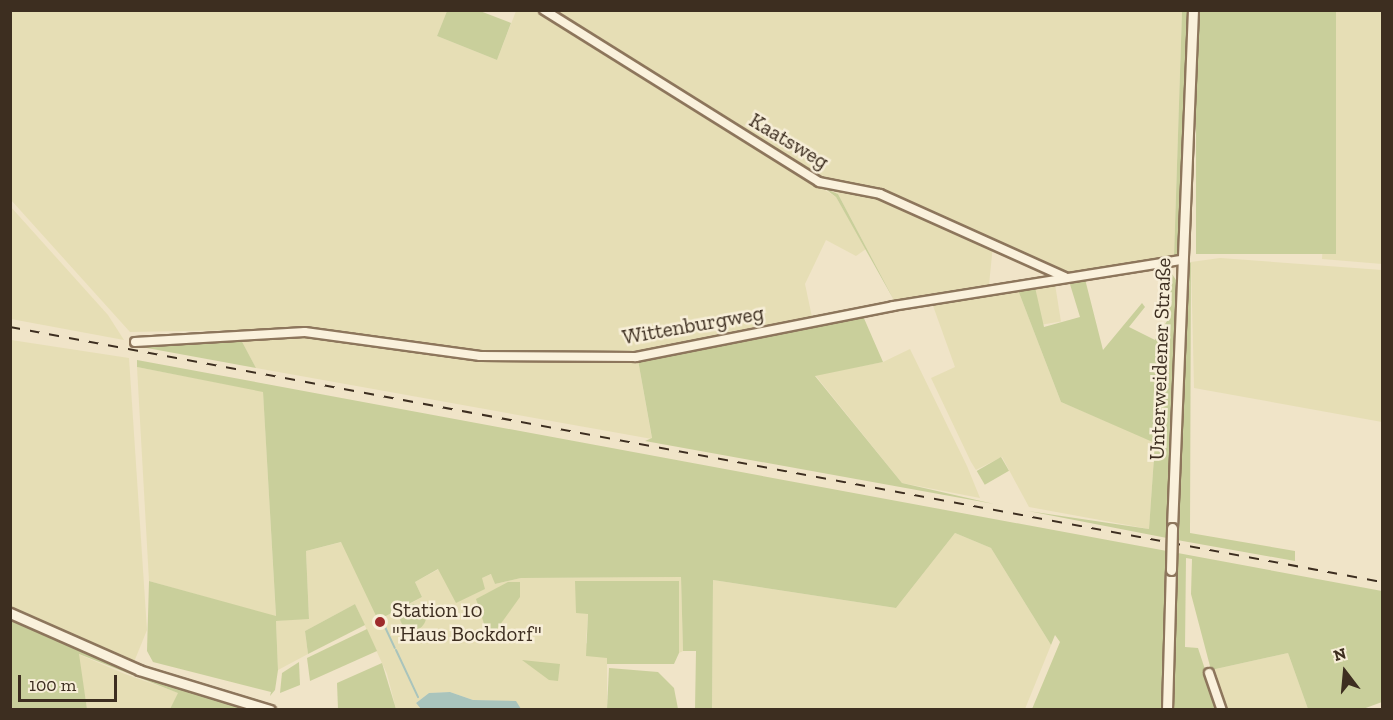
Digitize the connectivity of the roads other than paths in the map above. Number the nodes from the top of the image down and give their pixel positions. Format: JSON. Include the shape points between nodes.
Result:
{"nodes":[{"id":1,"x":544,"y":10,"type":"edge"},
{"id":2,"x":1192,"y":10,"type":"edge"},
{"id":3,"x":1181,"y":260,"type":"junction"},
{"id":4,"x":1067,"y":278,"type":"junction"},
{"id":5,"x":135,"y":342,"type":"dead end"},
{"id":6,"x":10,"y":613,"type":"edge"},
{"id":7,"x":1209,"y":673,"type":"dead end"},
{"id":8,"x":270,"y":710,"type":"edge"},
{"id":9,"x":1167,"y":710,"type":"edge"},
{"id":10,"x":1222,"y":710,"type":"edge"}],
"edges":[{"from":1,"to":4,"type":"street","name":"Kaatsweg","via":[[819,182],[880,194]]},
{"from":2,"to":3,"type":"street","name":"Unterweidener Straße"},
{"from":3,"to":4,"type":"street","name":"Wittenburgweg"},
{"from":3,"to":9,"type":"street","name":"Unterweidener Straße","bridge":true},
{"from":4,"to":5,"type":"street","name":"Wittenburgweg","via":[[636,357],[480,356],[305,332]]},
{"from":6,"to":8,"type":"street","via":[[139,670]]},
{"from":7,"to":10,"type":"street"}]}
